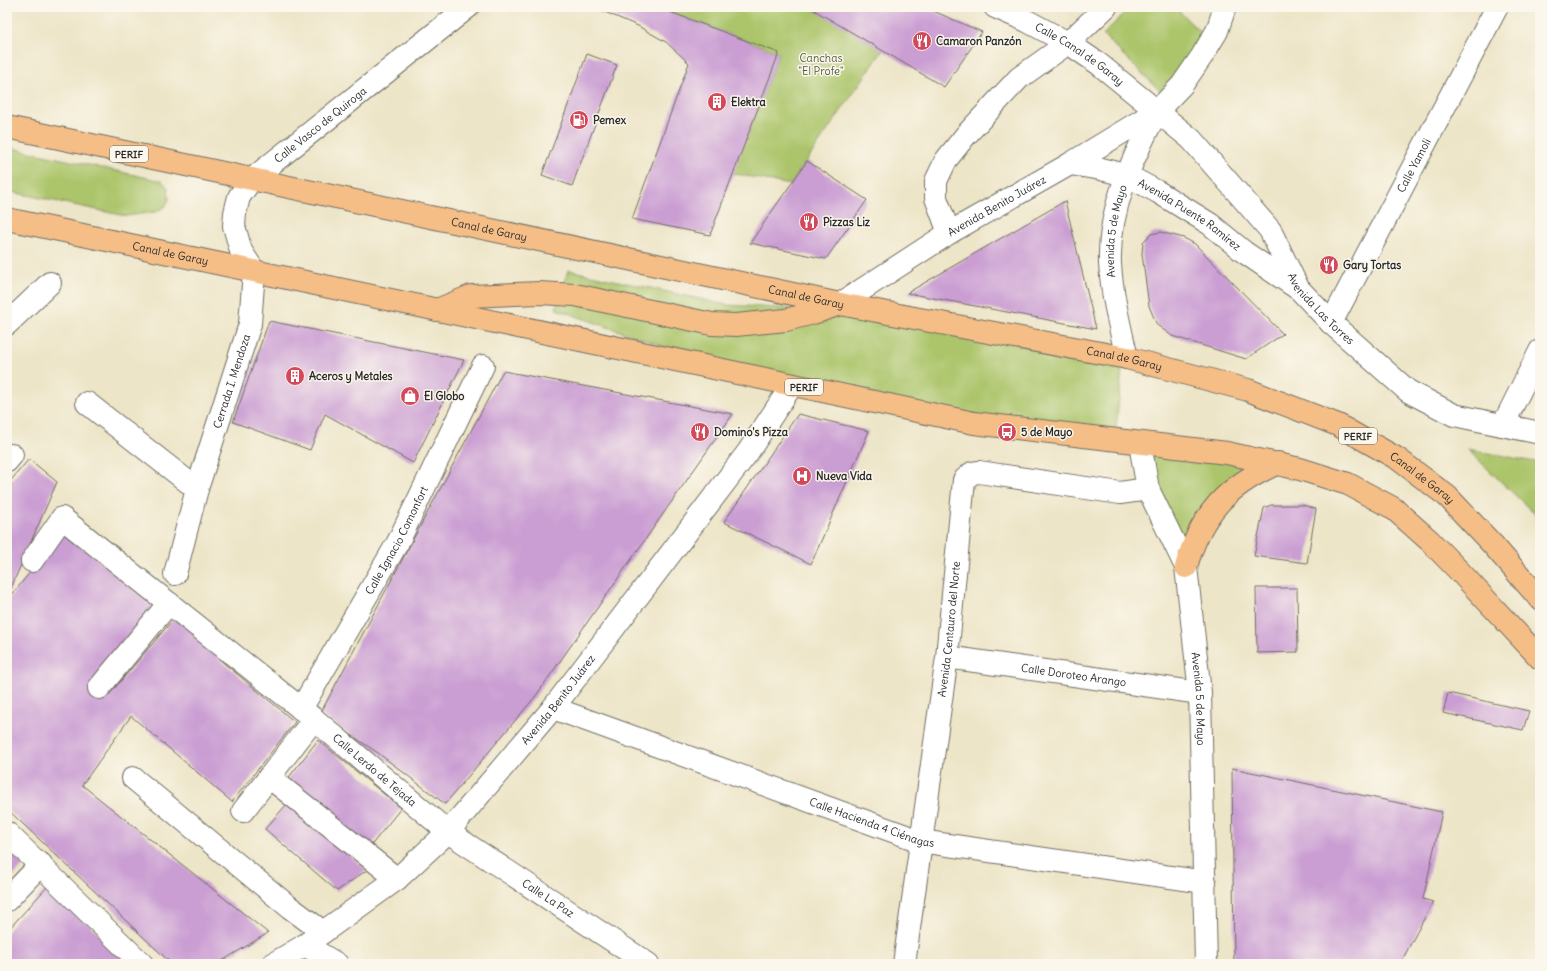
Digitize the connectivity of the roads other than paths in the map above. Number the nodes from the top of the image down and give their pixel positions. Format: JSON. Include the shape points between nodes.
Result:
{"nodes":[{"id":1,"x":468,"y":7,"type":"edge"},
{"id":2,"x":995,"y":7,"type":"edge"},
{"id":3,"x":1106,"y":7,"type":"edge"},
{"id":4,"x":1225,"y":7,"type":"edge"},
{"id":5,"x":1497,"y":7,"type":"edge"},
{"id":6,"x":1068,"y":43,"type":"junction"},
{"id":7,"x":1157,"y":111,"type":"junction"},
{"id":8,"x":7,"y":128,"type":"edge"},
{"id":9,"x":1070,"y":164,"type":"junction"},
{"id":10,"x":1126,"y":175,"type":"junction"},
{"id":11,"x":250,"y":180,"type":"junction"},
{"id":12,"x":7,"y":219,"type":"edge"},
{"id":13,"x":949,"y":232,"type":"junction"},
{"id":14,"x":254,"y":272,"type":"junction"},
{"id":15,"x":50,"y":283,"type":"dead end"},
{"id":16,"x":1298,"y":288,"type":"junction"},
{"id":17,"x":840,"y":304,"type":"junction"},
{"id":18,"x":437,"y":310,"type":"junction"},
{"id":19,"x":1331,"y":323,"type":"junction"},
{"id":20,"x":7,"y":324,"type":"edge"},
{"id":21,"x":1540,"y":351,"type":"edge"},
{"id":22,"x":1126,"y":358,"type":"junction"},
{"id":23,"x":483,"y":366,"type":"dead end"},
{"id":24,"x":792,"y":385,"type":"junction"},
{"id":25,"x":87,"y":403,"type":"dead end"},
{"id":26,"x":1503,"y":425,"type":"junction"},
{"id":27,"x":1540,"y":433,"type":"edge"},
{"id":28,"x":1140,"y":444,"type":"junction"},
{"id":29,"x":1278,"y":463,"type":"junction"},
{"id":30,"x":197,"y":489,"type":"junction"},
{"id":31,"x":1148,"y":489,"type":"junction"},
{"id":32,"x":32,"y":561,"type":"dead end"},
{"id":33,"x":1186,"y":567,"type":"junction"},
{"id":34,"x":175,"y":574,"type":"dead end"},
{"id":35,"x":1540,"y":599,"type":"edge"},
{"id":36,"x":169,"y":603,"type":"junction"},
{"id":37,"x":947,"y":658,"type":"junction"},
{"id":38,"x":1540,"y":658,"type":"edge"},
{"id":39,"x":99,"y":688,"type":"dead end"},
{"id":40,"x":1200,"y":693,"type":"junction"},
{"id":41,"x":553,"y":708,"type":"junction"},
{"id":42,"x":307,"y":714,"type":"junction"},
{"id":43,"x":269,"y":777,"type":"junction"},
{"id":44,"x":133,"y":778,"type":"dead end"},
{"id":45,"x":243,"y":811,"type":"dead end"},
{"id":46,"x":448,"y":832,"type":"junction"},
{"id":47,"x":7,"y":833,"type":"edge"},
{"id":48,"x":920,"y":841,"type":"junction"},
{"id":49,"x":40,"y":864,"type":"junction"},
{"id":50,"x":397,"y":879,"type":"junction"},
{"id":51,"x":1205,"y":882,"type":"junction"},
{"id":52,"x":7,"y":900,"type":"edge"},
{"id":53,"x":323,"y":932,"type":"junction"},
{"id":54,"x":305,"y":945,"type":"junction"},
{"id":55,"x":142,"y":964,"type":"edge"},
{"id":56,"x":273,"y":964,"type":"edge"},
{"id":57,"x":337,"y":964,"type":"edge"},
{"id":58,"x":648,"y":964,"type":"edge"},
{"id":59,"x":904,"y":964,"type":"edge"},
{"id":60,"x":1206,"y":964,"type":"edge"}],
"edges":[{"from":1,"to":11,"type":"street","name":"Calle Vasco de Quiroga"},
{"from":2,"to":6,"type":"street","name":"Calle Canal de Garay"},
{"from":3,"to":6,"type":"street"},
{"from":4,"to":7,"type":"street","via":[[1217,31],[1202,56],[1182,85]]},
{"from":5,"to":19,"type":"street","name":"Calle Yamoli"},
{"from":6,"to":7,"type":"street","name":"Calle Canal de Garay","via":[[1099,64]]},
{"from":6,"to":13,"type":"street","via":[[1019,78],[946,160],[936,181],[936,198]]},
{"from":7,"to":9,"type":"street","name":"Avenida Benito Juárez"},
{"from":7,"to":10,"type":"street","name":"Avenida 5 de Mayo"},
{"from":7,"to":16,"type":"street","name":"Avenida Las Torres","via":[[1191,138],[1270,230]]},
{"from":8,"to":11,"type":"main road","name":"Canal de Garay","number":"PERIF"},
{"from":9,"to":10,"type":"street","name":"Avenida Puente Ramírez"},
{"from":9,"to":13,"type":"street","name":"Avenida Benito Juárez"},
{"from":10,"to":16,"type":"street","name":"Avenida Puente Ramírez","via":[[1210,224],[1244,252]]},
{"from":10,"to":22,"type":"street","name":"Avenida 5 de Mayo","via":[[1115,212],[1110,263]]},
{"from":11,"to":14,"type":"street","name":"Calle Vasco de Quiroga","via":[[239,197],[234,226],[241,251]]},
{"from":11,"to":17,"type":"main road","name":"Canal de Garay","number":"PERIF"},
{"from":12,"to":14,"type":"main road","name":"Canal de Garay","number":"PERIF"},
{"from":13,"to":17,"type":"street","name":"Avenida Benito Juárez"},
{"from":14,"to":18,"type":"main road","name":"Canal de Garay","number":"PERIF"},
{"from":14,"to":30,"type":"street","name":"Cerrada I. Mendoza","via":[[250,324]]},
{"from":15,"to":20,"type":"street"},
{"from":16,"to":19,"type":"street","name":"Avenida Las Torres"},
{"from":17,"to":18,"type":"main road","via":[[786,320],[736,325],[712,324],[575,295],[539,293],[471,296]]},
{"from":17,"to":22,"type":"main road","name":"Canal de Garay","number":"PERIF"},
{"from":18,"to":24,"type":"main road","name":"Canal de Garay","number":"PERIF"},
{"from":19,"to":26,"type":"street","name":"Avenida Las Torres","via":[[1408,391],[1454,415]]},
{"from":21,"to":26,"type":"street"},
{"from":22,"to":35,"type":"main road","name":"Canal de Garay","number":"PERIF","via":[[1248,390],[1291,405],[1338,425],[1392,455],[1447,496]]},
{"from":23,"to":42,"type":"street","name":"Calle Ignacio Comonfort","via":[[398,542]]},
{"from":24,"to":28,"type":"main road","name":"Canal de Garay","number":"PERIF","via":[[974,423]]},
{"from":24,"to":41,"type":"street","name":"Avenida Benito Juárez","via":[[748,452]]},
{"from":25,"to":30,"type":"street"},
{"from":26,"to":27,"type":"street","name":"Avenida Las Torres"},
{"from":28,"to":29,"type":"main road","name":"Canal de Garay","number":"PERIF","via":[[1226,453]]},
{"from":28,"to":31,"type":"street","name":"Avenida 5 de Mayo"},
{"from":29,"to":33,"type":"main road","via":[[1254,474],[1218,502],[1198,532]]},
{"from":29,"to":38,"type":"main road","name":"Canal de Garay","number":"PERIF","via":[[1348,484],[1392,508],[1435,547]]},
{"from":30,"to":34,"type":"street","name":"Cerrada I. Mendoza"},
{"from":31,"to":33,"type":"street","name":"Avenida 5 de Mayo"},
{"from":31,"to":37,"type":"street","name":"Avenida Centauro del Norte","via":[[1120,493],[972,473],[964,480]]},
{"from":32,"to":36,"type":"street","name":"Calle Lerdo de Tejada","via":[[62,518]]},
{"from":33,"to":40,"type":"street","name":"Avenida 5 de Mayo"},
{"from":36,"to":39,"type":"street"},
{"from":36,"to":42,"type":"street","name":"Calle Lerdo de Tejada"},
{"from":37,"to":40,"type":"street","name":"Calle Doroteo Arango"},
{"from":37,"to":48,"type":"street","name":"Avenida Centauro del Norte"},
{"from":40,"to":51,"type":"street","name":"Avenida 5 de Mayo"},
{"from":41,"to":46,"type":"street","name":"Avenida Benito Juárez"},
{"from":41,"to":48,"type":"street","name":"Calle Hacienda 4 Ciénagas"},
{"from":42,"to":43,"type":"street","name":"Calle Ignacio Comonfort"},
{"from":42,"to":46,"type":"street","name":"Calle Lerdo de Tejada"},
{"from":43,"to":45,"type":"street","name":"Calle Ignacio Comonfort"},
{"from":43,"to":50,"type":"street"},
{"from":44,"to":53,"type":"street"},
{"from":46,"to":50,"type":"street","name":"Avenida Benito Juárez"},
{"from":46,"to":58,"type":"street","name":"Calle La Paz"},
{"from":47,"to":49,"type":"street"},
{"from":48,"to":51,"type":"street","name":"Calle Hacienda 4 Ciénagas"},
{"from":48,"to":59,"type":"street","name":"Avenida Centauro del Norte"},
{"from":49,"to":52,"type":"street"},
{"from":49,"to":55,"type":"street"},
{"from":50,"to":53,"type":"street","name":"Avenida Benito Juárez"},
{"from":51,"to":60,"type":"street","name":"Avenida 5 de Mayo"},
{"from":53,"to":54,"type":"street","name":"Avenida Benito Juárez"},
{"from":54,"to":56,"type":"street","name":"Avenida Benito Juárez"},
{"from":54,"to":57,"type":"street"}]}
